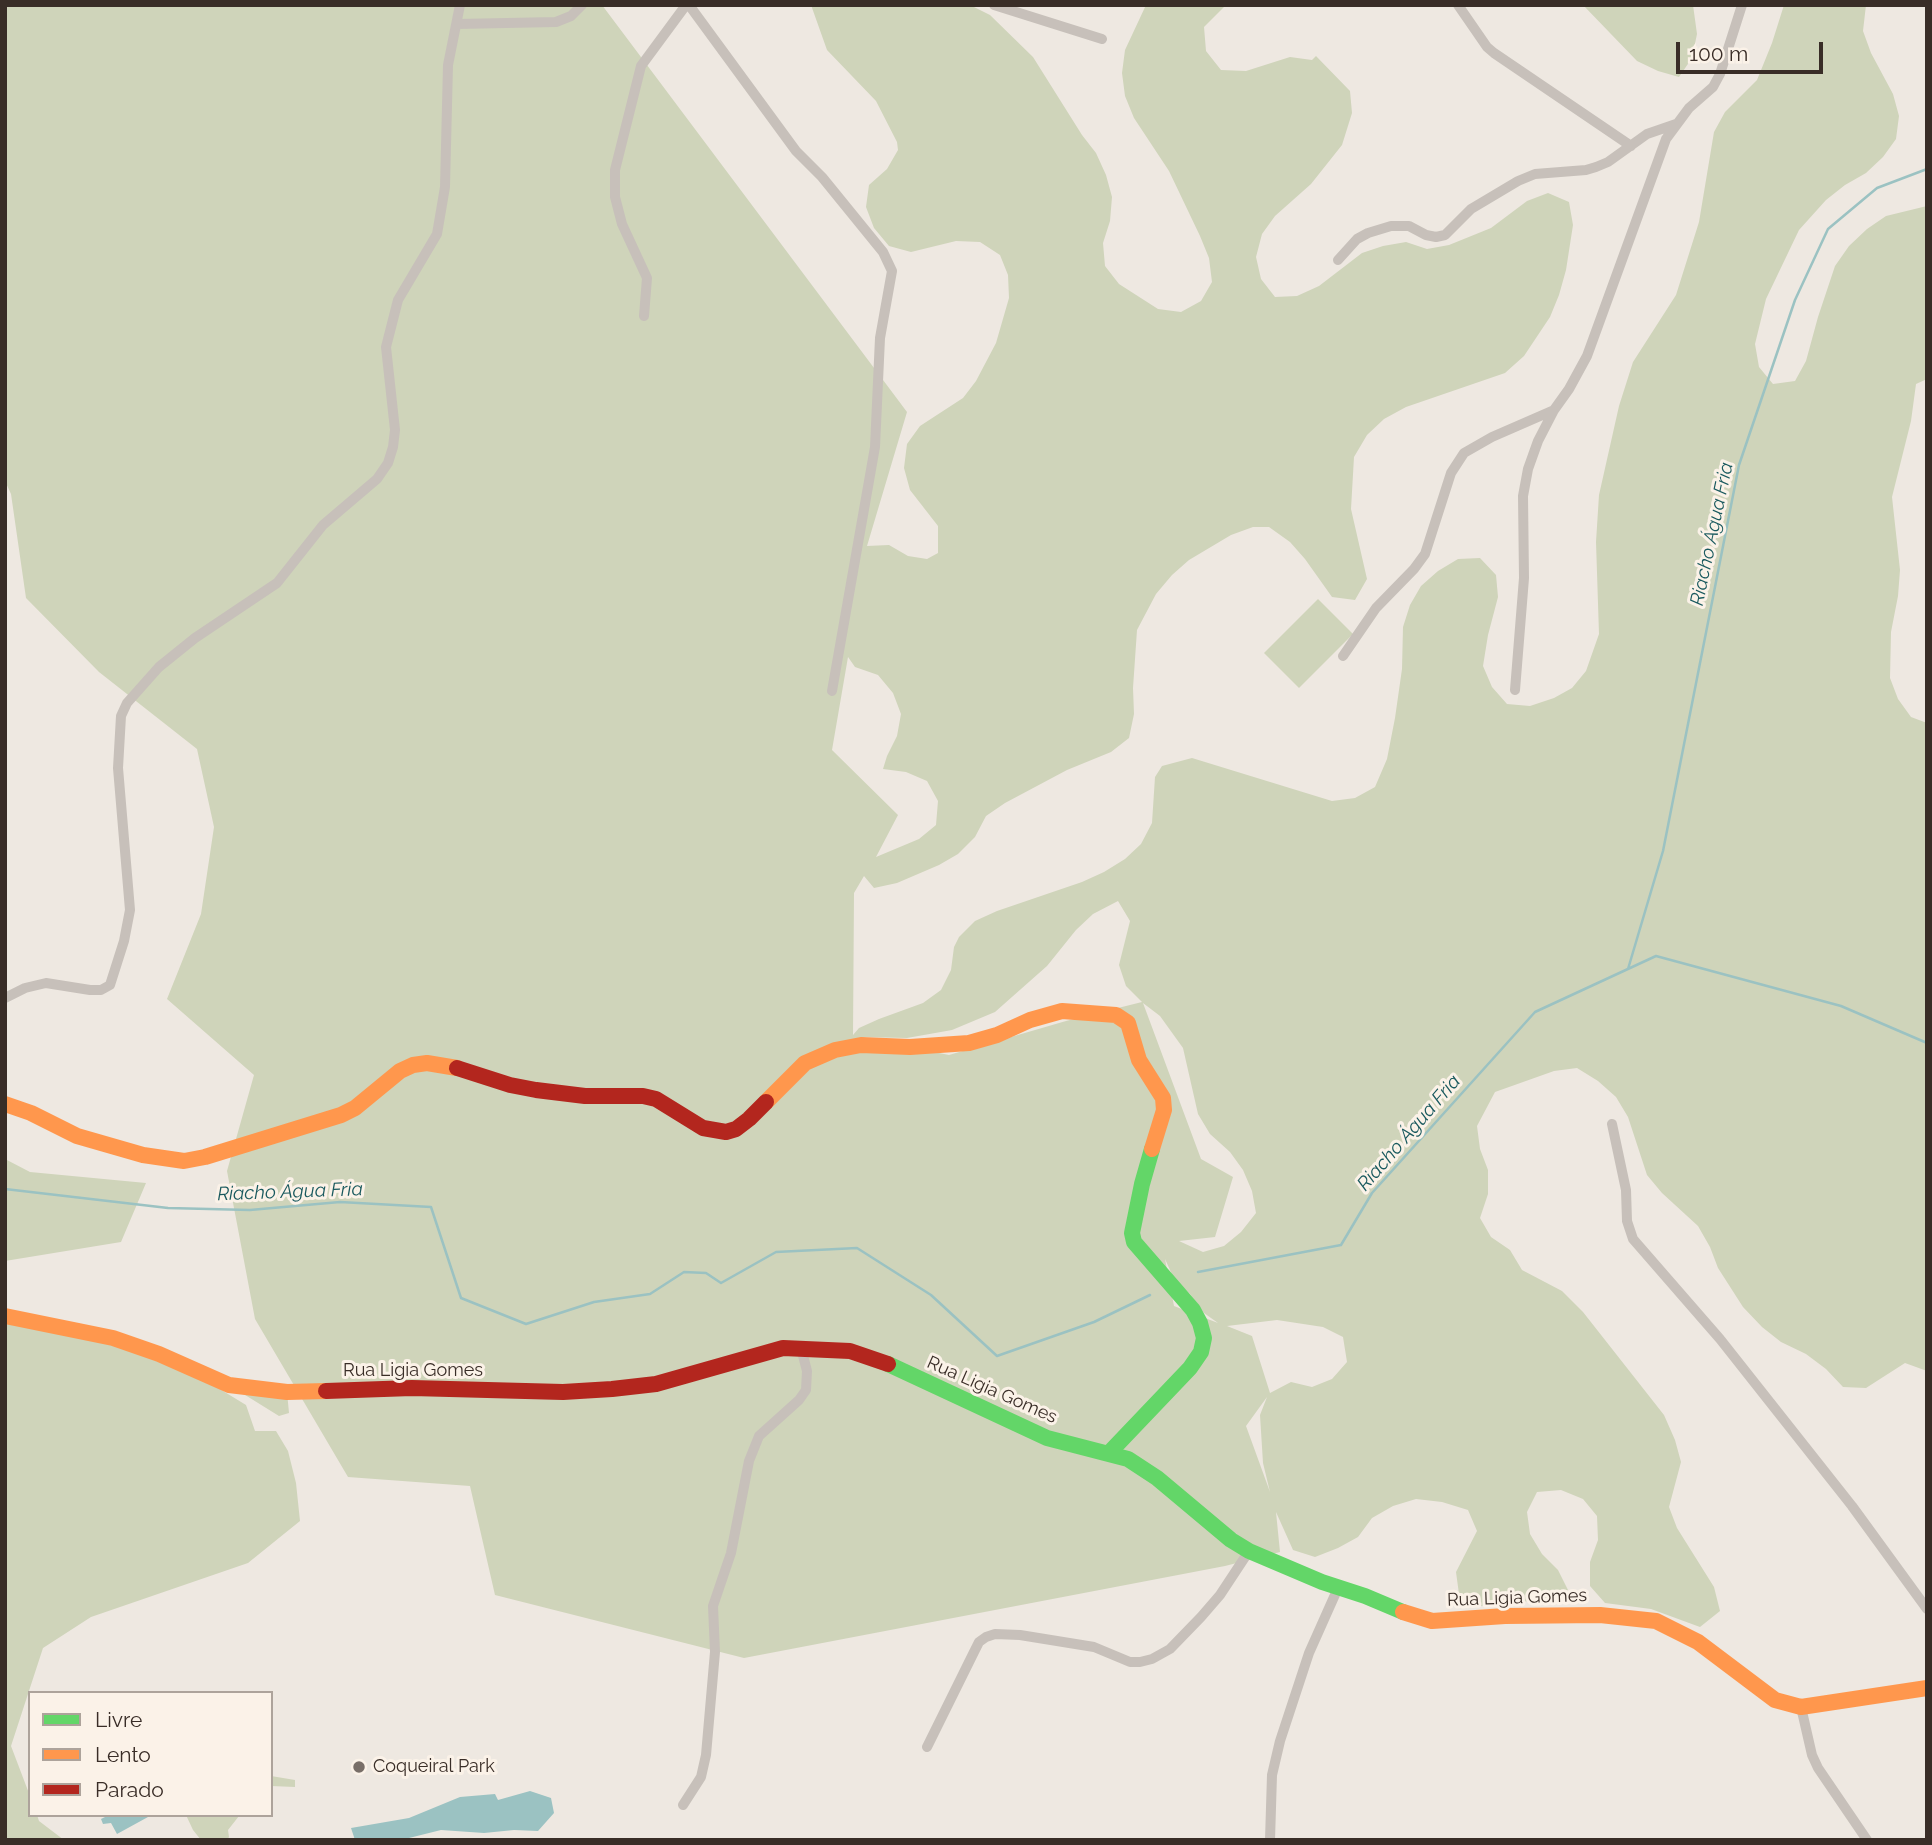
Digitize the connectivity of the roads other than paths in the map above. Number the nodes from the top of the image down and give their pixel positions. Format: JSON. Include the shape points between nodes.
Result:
{"nodes":[{"id":1,"x":460,"y":5,"type":"edge"},
{"id":2,"x":582,"y":5,"type":"edge"},
{"id":3,"x":687,"y":5,"type":"edge"},
{"id":4,"x":994,"y":5,"type":"edge"},
{"id":5,"x":1458,"y":5,"type":"edge"},
{"id":6,"x":1742,"y":5,"type":"edge"},
{"id":7,"x":457,"y":24,"type":"junction"},
{"id":8,"x":1102,"y":39,"type":"dead end"},
{"id":9,"x":1676,"y":124,"type":"junction"},
{"id":10,"x":1631,"y":145,"type":"junction"},
{"id":11,"x":1338,"y":260,"type":"dead end"},
{"id":12,"x":644,"y":316,"type":"dead end"},
{"id":13,"x":1554,"y":410,"type":"junction"},
{"id":14,"x":1343,"y":656,"type":"dead end"},
{"id":15,"x":1515,"y":690,"type":"dead end"},
{"id":16,"x":832,"y":691,"type":"dead end"},
{"id":17,"x":5,"y":998,"type":"edge"},
{"id":18,"x":5,"y":1104,"type":"edge"},
{"id":19,"x":1612,"y":1124,"type":"dead end"},
{"id":20,"x":5,"y":1317,"type":"edge"},
{"id":21,"x":801,"y":1348,"type":"junction"},
{"id":22,"x":1109,"y":1453,"type":"junction"},
{"id":23,"x":1249,"y":1551,"type":"junction"},
{"id":24,"x":1338,"y":1588,"type":"junction"},
{"id":25,"x":1927,"y":1609,"type":"edge"},
{"id":26,"x":1927,"y":1688,"type":"edge"},
{"id":27,"x":1801,"y":1707,"type":"junction"},
{"id":28,"x":927,"y":1747,"type":"dead end"},
{"id":29,"x":683,"y":1805,"type":"dead end"},
{"id":30,"x":1270,"y":1840,"type":"edge"},
{"id":31,"x":1867,"y":1840,"type":"edge"}],
"edges":[{"from":1,"to":7,"type":"street"},
{"from":2,"to":7,"type":"street","via":[[571,16],[542,24]]},
{"from":3,"to":12,"type":"street","via":[[641,66],[615,170],[622,224],[647,278]]},
{"from":3,"to":16,"type":"street","via":[[796,151],[883,252],[891,271],[880,338],[875,447]]},
{"from":4,"to":8,"type":"street"},
{"from":5,"to":10,"type":"street","via":[[1494,53]]},
{"from":6,"to":9,"type":"street","via":[[1713,87]]},
{"from":7,"to":17,"type":"street","via":[[448,65],[445,187],[437,234],[398,300],[386,347],[395,430],[388,463],[323,525],[277,583],[195,638],[159,667],[127,703],[121,716],[118,768],[130,910],[110,985],[90,990],[46,984]]},
{"from":9,"to":10,"type":"street"},
{"from":9,"to":13,"type":"street","via":[[1658,156],[1587,356]]},
{"from":10,"to":11,"type":"street","via":[[1608,162],[1586,170],[1535,174],[1518,181],[1471,209],[1445,235],[1391,226],[1357,239]]},
{"from":13,"to":14,"type":"street","via":[[1464,453],[1451,473],[1425,554],[1376,608]]},
{"from":13,"to":15,"type":"street","via":[[1538,441],[1523,496],[1524,578]]},
{"from":18,"to":22,"type":"street","via":[[77,1136],[184,1161],[341,1115],[400,1071],[427,1063],[536,1090],[643,1096],[703,1128],[726,1132],[749,1119],[805,1063],[835,1050],[861,1045],[969,1043],[1062,1011],[1116,1015],[1128,1023],[1139,1060],[1160,1091],[1164,1110],[1142,1184],[1134,1242],[1193,1310],[1204,1338],[1190,1368]]},
{"from":19,"to":25,"type":"street","via":[[1633,1239],[1720,1339]]},
{"from":20,"to":21,"type":"street","name":"Rua Ligia Gomes","via":[[113,1338],[229,1385],[287,1392],[612,1389],[656,1384],[756,1354]]},
{"from":21,"to":22,"type":"street","name":"Rua Ligia Gomes","via":[[850,1351],[873,1358],[1047,1437]]},
{"from":21,"to":29,"type":"street","via":[[806,1390],[759,1436],[749,1461],[731,1553],[712,1614],[715,1652],[706,1755],[701,1777]]},
{"from":22,"to":23,"type":"street","name":"Rua Ligia Gomes","via":[[1128,1459],[1157,1479]]},
{"from":23,"to":24,"type":"street","name":"Rua Ligia Gomes"},
{"from":23,"to":28,"type":"street","via":[[1220,1595],[1170,1649],[1152,1659],[1130,1662],[1094,1647],[1020,1635],[986,1636],[972,1654]]},
{"from":24,"to":27,"type":"street","name":"Rua Ligia Gomes","via":[[1432,1621],[1600,1615],[1656,1621],[1698,1642],[1775,1700]]},
{"from":24,"to":30,"type":"street","via":[[1308,1653],[1280,1741],[1272,1775]]},
{"from":26,"to":27,"type":"street","name":"Rua Ligia Gomes"},
{"from":27,"to":31,"type":"street","via":[[1818,1768]]}]}
